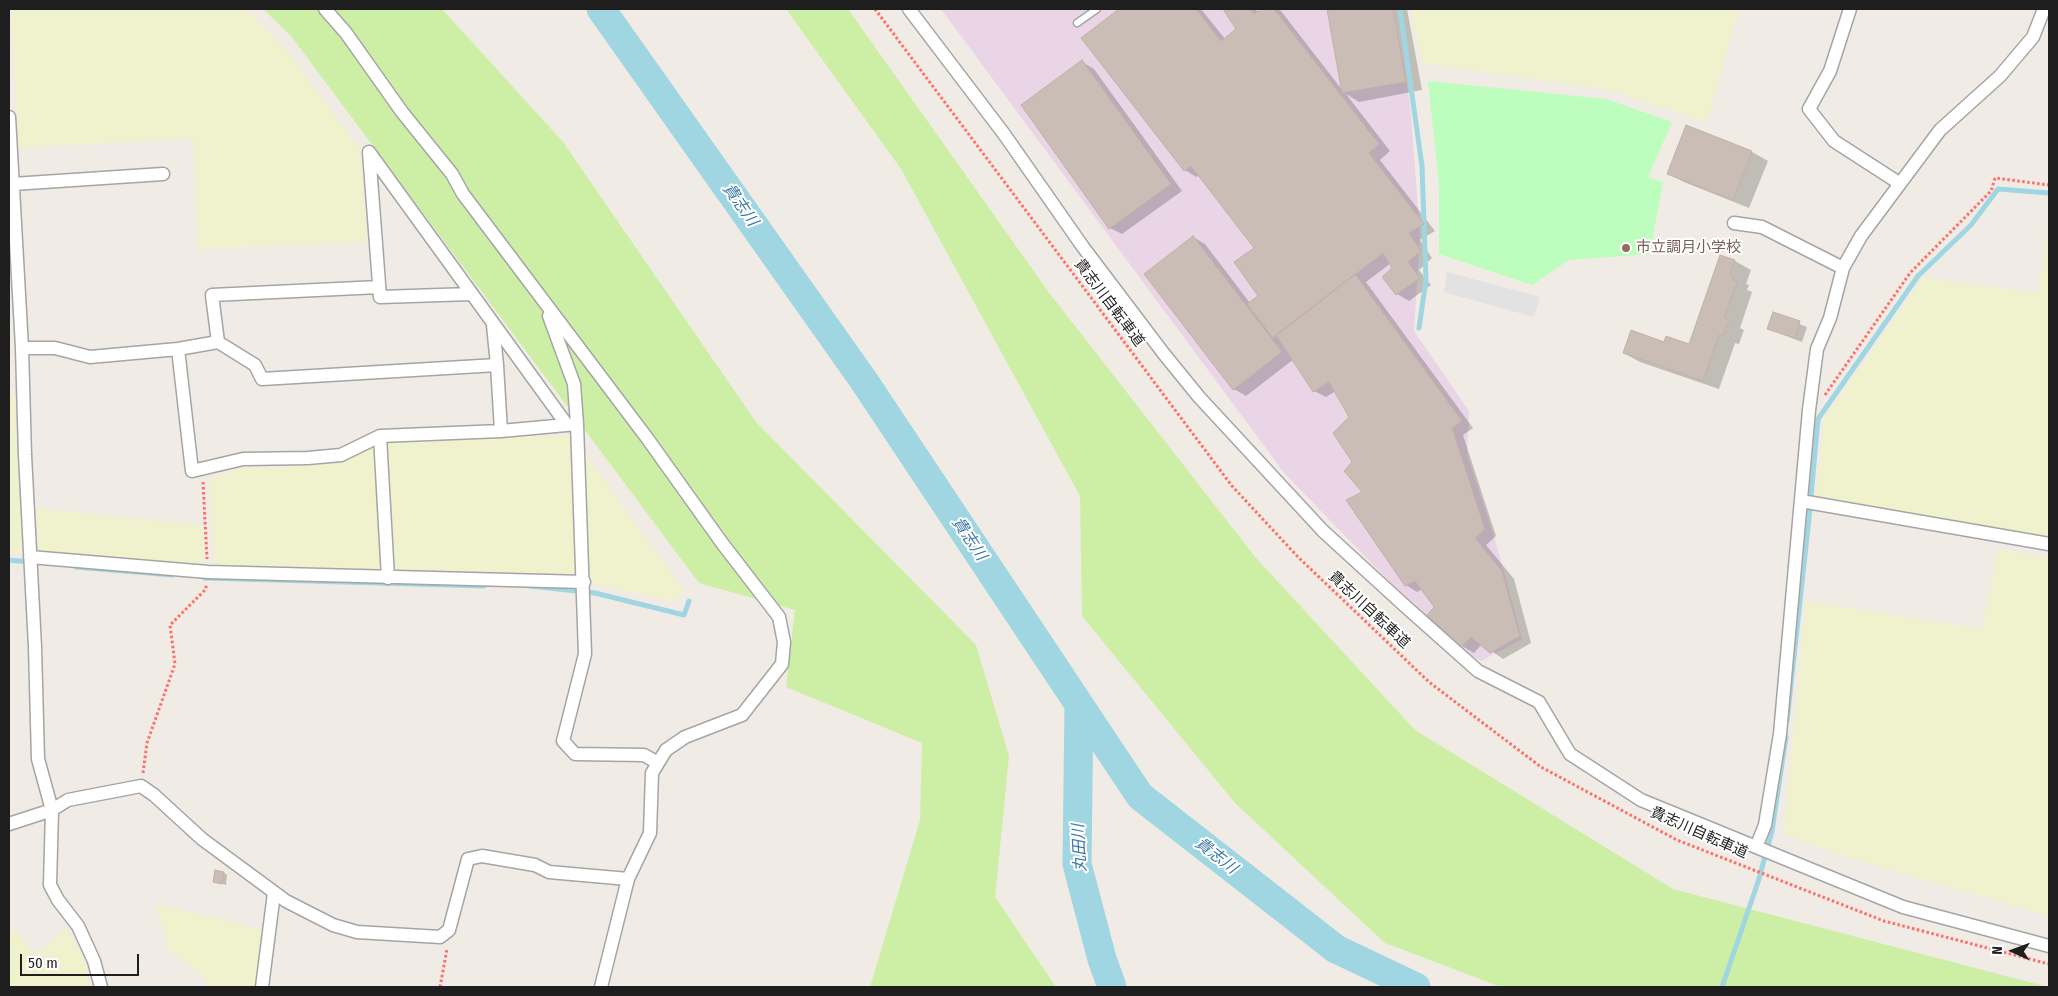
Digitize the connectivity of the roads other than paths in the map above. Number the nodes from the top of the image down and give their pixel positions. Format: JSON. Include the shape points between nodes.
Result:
{"nodes":[{"id":1,"x":325,"y":9,"type":"edge"},
{"id":2,"x":909,"y":9,"type":"edge"},
{"id":3,"x":1097,"y":9,"type":"edge"},
{"id":4,"x":1850,"y":9,"type":"edge"},
{"id":5,"x":2044,"y":9,"type":"edge"},
{"id":6,"x":1077,"y":24,"type":"dead end"},
{"id":7,"x":9,"y":117,"type":"edge"},
{"id":8,"x":163,"y":174,"type":"dead end"},
{"id":9,"x":1899,"y":183,"type":"junction"},
{"id":10,"x":13,"y":184,"type":"junction"},
{"id":11,"x":1734,"y":223,"type":"dead end"},
{"id":12,"x":1843,"y":268,"type":"junction"},
{"id":13,"x":379,"y":287,"type":"junction"},
{"id":14,"x":471,"y":294,"type":"junction"},
{"id":15,"x":548,"y":308,"type":"junction"},
{"id":16,"x":493,"y":323,"type":"junction"},
{"id":17,"x":218,"y":342,"type":"junction"},
{"id":18,"x":22,"y":348,"type":"junction"},
{"id":19,"x":178,"y":349,"type":"junction"},
{"id":20,"x":497,"y":365,"type":"junction"},
{"id":21,"x":572,"y":425,"type":"junction"},
{"id":22,"x":502,"y":431,"type":"junction"},
{"id":23,"x":380,"y":436,"type":"junction"},
{"id":24,"x":1801,"y":501,"type":"junction"},
{"id":25,"x":2049,"y":544,"type":"edge"},
{"id":26,"x":30,"y":557,"type":"junction"},
{"id":27,"x":388,"y":578,"type":"junction"},
{"id":28,"x":584,"y":582,"type":"junction"},
{"id":29,"x":658,"y":763,"type":"junction"},
{"id":30,"x":52,"y":810,"type":"junction"},
{"id":31,"x":9,"y":824,"type":"edge"},
{"id":32,"x":1756,"y":847,"type":"junction"},
{"id":33,"x":628,"y":879,"type":"junction"},
{"id":34,"x":274,"y":893,"type":"junction"},
{"id":35,"x":2049,"y":946,"type":"edge"},
{"id":36,"x":101,"y":987,"type":"edge"},
{"id":37,"x":262,"y":987,"type":"edge"},
{"id":38,"x":601,"y":987,"type":"edge"}],
"edges":[{"from":1,"to":15,"type":"street","via":[[452,174],[463,194]]},
{"from":2,"to":32,"type":"street","via":[[1164,354],[1199,397],[1323,531],[1478,671],[1539,702],[1570,754],[1641,800]]},
{"from":3,"to":6,"type":"lane"},
{"from":4,"to":9,"type":"street","via":[[1830,71],[1809,109],[1834,141]]},
{"from":5,"to":9,"type":"street","via":[[2033,37],[2000,76],[1940,130]]},
{"from":7,"to":10,"type":"street"},
{"from":8,"to":10,"type":"street"},
{"from":9,"to":12,"type":"street","via":[[1861,236]]},
{"from":10,"to":18,"type":"street"},
{"from":11,"to":12,"type":"street","via":[[1762,227]]},
{"from":12,"to":24,"type":"street","via":[[1830,318],[1817,349]]},
{"from":13,"to":14,"type":"street","via":[[380,297]]},
{"from":13,"to":14,"type":"street","via":[[369,152]]},
{"from":13,"to":17,"type":"street","via":[[212,295]]},
{"from":14,"to":16,"type":"street"},
{"from":15,"to":21,"type":"street","via":[[574,384]]},
{"from":15,"to":29,"type":"street","via":[[780,617],[784,642],[782,664],[742,715],[685,736],[666,750]]},
{"from":16,"to":20,"type":"street"},
{"from":16,"to":21,"type":"street"},
{"from":17,"to":19,"type":"street"},
{"from":17,"to":20,"type":"street","via":[[254,365],[262,379]]},
{"from":18,"to":19,"type":"street","via":[[55,348],[90,357]]},
{"from":18,"to":26,"type":"street"},
{"from":19,"to":23,"type":"street","via":[[192,472],[243,459],[341,455]]},
{"from":20,"to":22,"type":"street"},
{"from":21,"to":22,"type":"street"},
{"from":21,"to":28,"type":"street"},
{"from":22,"to":23,"type":"street"},
{"from":23,"to":27,"type":"street"},
{"from":24,"to":25,"type":"street"},
{"from":24,"to":32,"type":"street","via":[[1780,734],[1764,826]]},
{"from":26,"to":27,"type":"street","via":[[208,572]]},
{"from":26,"to":30,"type":"street","via":[[38,759]]},
{"from":27,"to":28,"type":"street"},
{"from":28,"to":29,"type":"street","via":[[585,654],[563,741],[575,754],[644,755]]},
{"from":29,"to":33,"type":"street","via":[[652,773],[650,833]]},
{"from":30,"to":31,"type":"street"},
{"from":30,"to":34,"type":"street","via":[[68,800],[141,786],[202,839]]},
{"from":30,"to":36,"type":"street","via":[[50,884],[78,926],[94,961]]},
{"from":32,"to":35,"type":"street","via":[[1903,907]]},
{"from":33,"to":34,"type":"street","via":[[549,872],[535,865],[482,856],[468,859],[449,930],[440,937],[357,932],[333,925]]},
{"from":33,"to":38,"type":"street"},
{"from":34,"to":37,"type":"street"}]}
